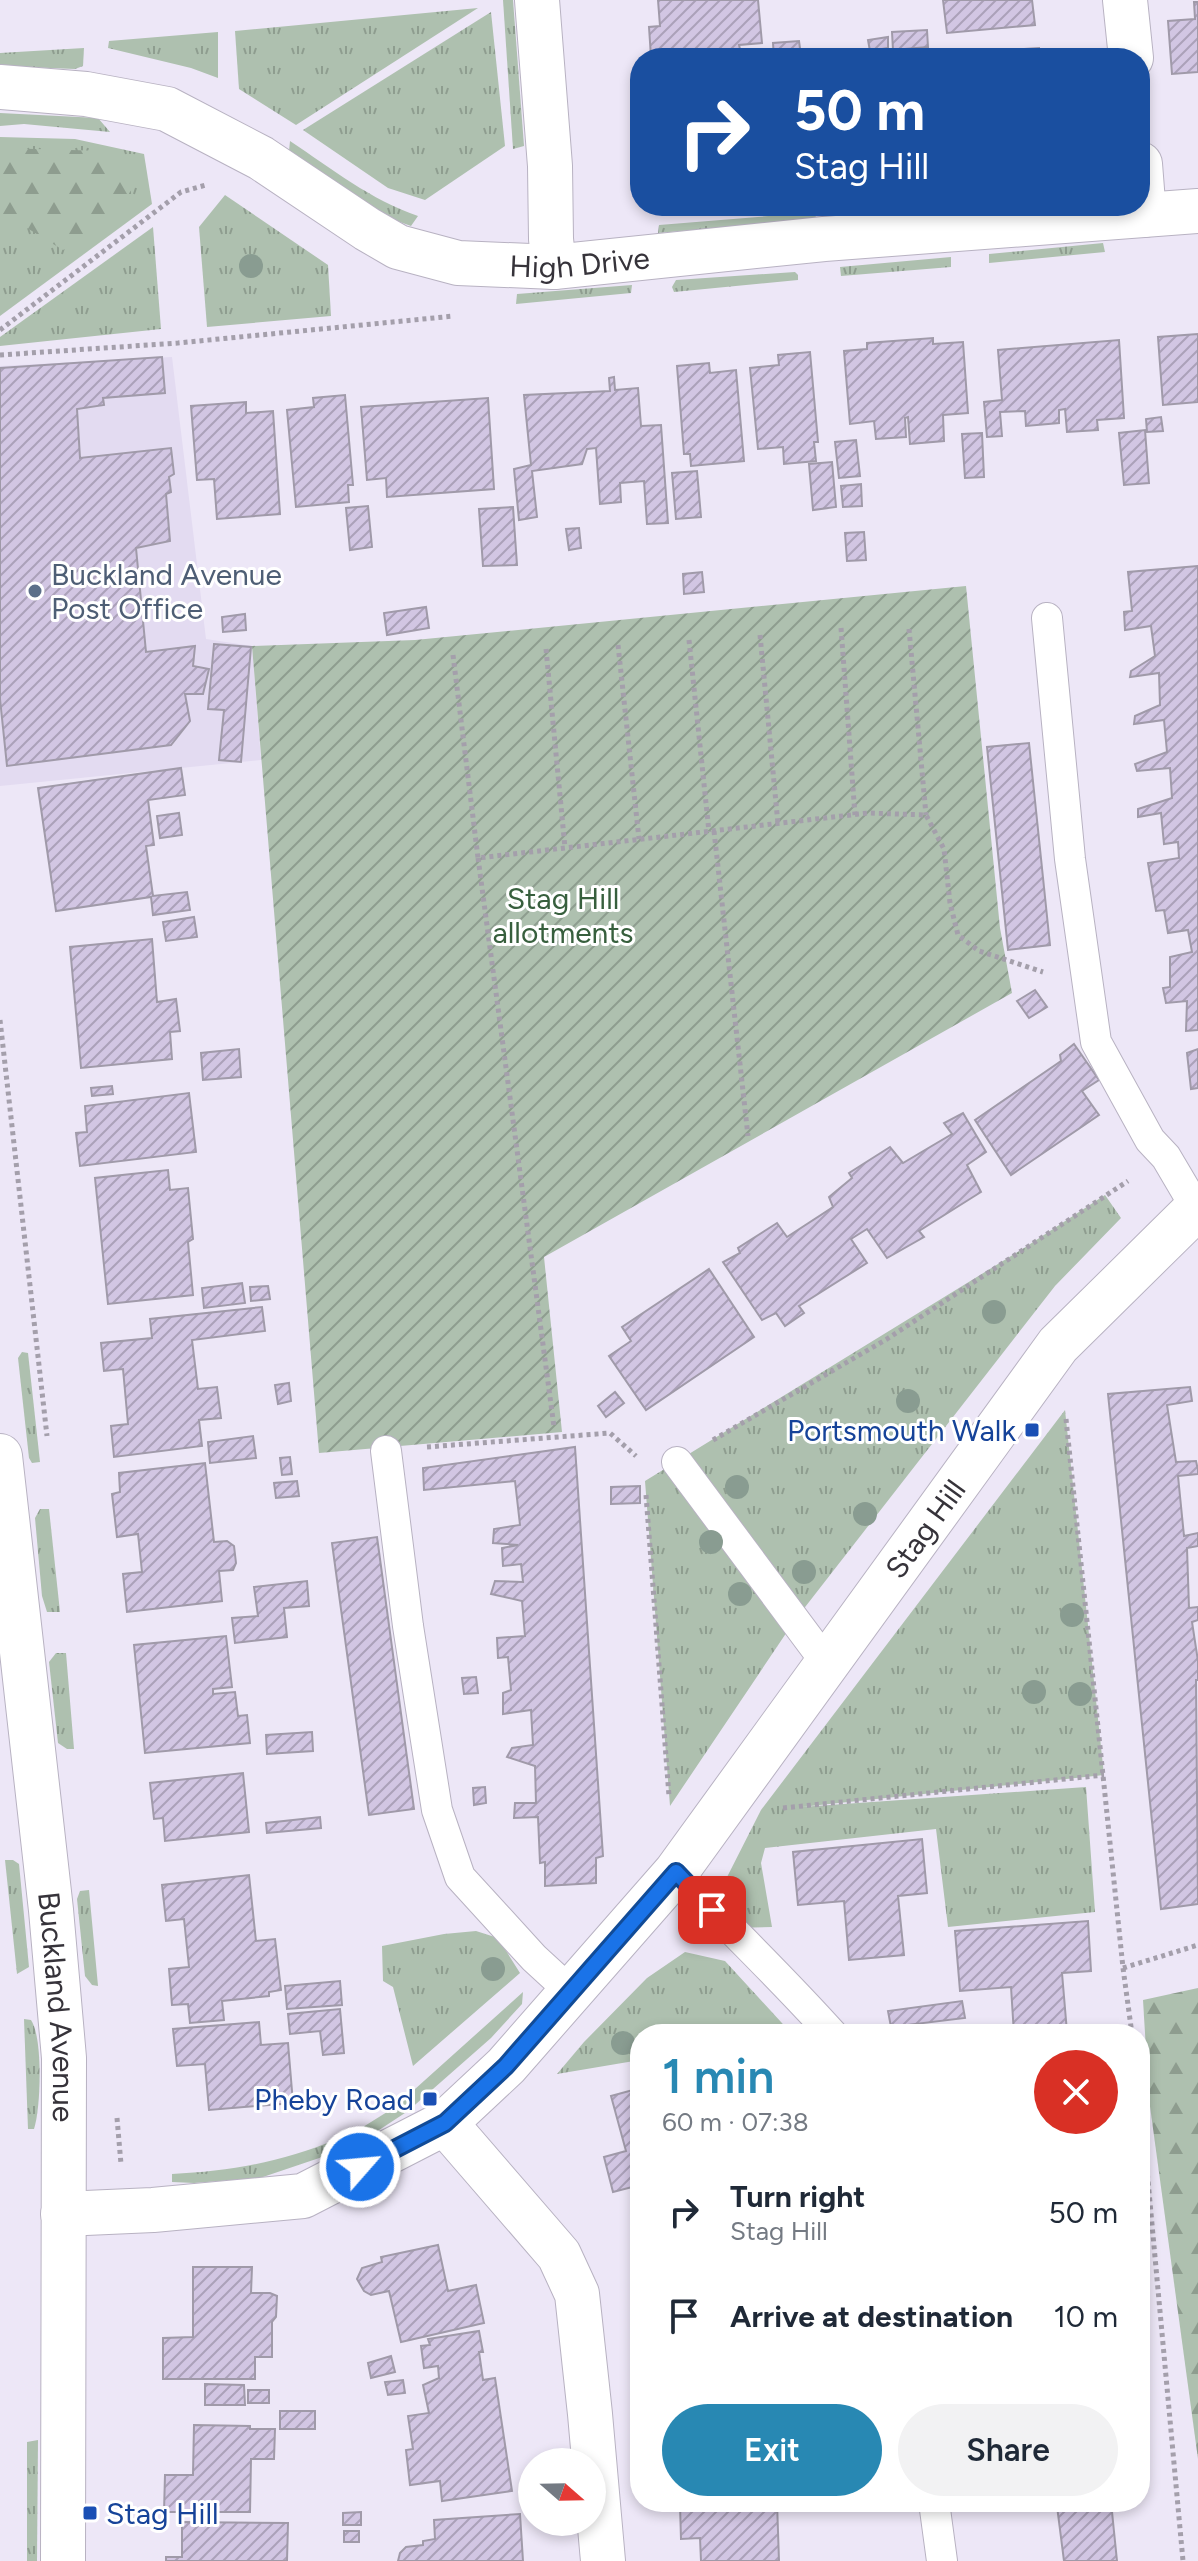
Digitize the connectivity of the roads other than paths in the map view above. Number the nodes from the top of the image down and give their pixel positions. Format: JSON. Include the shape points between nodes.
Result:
{"nodes":[{"id":1,"x":537,"y":0,"type":"edge"},
{"id":2,"x":1125,"y":0,"type":"edge"},
{"id":3,"x":1130,"y":48,"type":"edge"},
{"id":4,"x":0,"y":87,"type":"edge"},
{"id":5,"x":1198,"y":211,"type":"edge"},
{"id":6,"x":1150,"y":215,"type":"edge"},
{"id":7,"x":1131,"y":216,"type":"edge"},
{"id":8,"x":554,"y":267,"type":"junction"},
{"id":9,"x":1047,"y":618,"type":"dead end"},
{"id":10,"x":1197,"y":1207,"type":"edge"},
{"id":11,"x":386,"y":1451,"type":"road end"},
{"id":12,"x":0,"y":1456,"type":"edge"},
{"id":13,"x":677,"y":1462,"type":"road end"},
{"id":14,"x":828,"y":1665,"type":"junction"},
{"id":15,"x":676,"y":1872,"type":"junction"},
{"id":16,"x":571,"y":1992,"type":"junction"},
{"id":17,"x":823,"y":2024,"type":"edge"},
{"id":18,"x":445,"y":2123,"type":"junction"},
{"id":19,"x":63,"y":2214,"type":"junction"},
{"id":20,"x":935,"y":2512,"type":"edge"},
{"id":21,"x":63,"y":2561,"type":"edge"},
{"id":22,"x":603,"y":2561,"type":"edge"},
{"id":23,"x":942,"y":2561,"type":"edge"}],
"edges":[{"from":1,"to":8,"type":"street"},
{"from":2,"to":3,"type":"street"},
{"from":4,"to":8,"type":"street","name":"High Drive","via":[[86,94],[167,109],[261,158],[398,247],[458,263]]},
{"from":5,"to":6,"type":"street","name":"High Drive"},
{"from":7,"to":8,"type":"street","name":"High Drive","via":[[824,239]]},
{"from":9,"to":10,"type":"lane","via":[[1070,859],[1096,1042],[1150,1140]]},
{"from":10,"to":14,"type":"street","name":"Stag Hill","via":[[1058,1345]]},
{"from":11,"to":16,"type":"lane","via":[[437,1810],[460,1877]]},
{"from":12,"to":19,"type":"street","name":"Buckland Avenue","via":[[64,2058]]},
{"from":13,"to":14,"type":"lane"},
{"from":14,"to":15,"type":"street","name":"Stag Hill"},
{"from":15,"to":16,"type":"street","name":"Stag Hill"},
{"from":15,"to":17,"type":"lane"},
{"from":16,"to":18,"type":"street","name":"Stag Hill","via":[[506,2066]]},
{"from":18,"to":19,"type":"street","name":"Stag Hill","via":[[303,2196]]},
{"from":18,"to":22,"type":"street","via":[[559,2255],[577,2294]]},
{"from":19,"to":21,"type":"street","name":"Buckland Avenue"},
{"from":20,"to":23,"type":"lane"}]}
